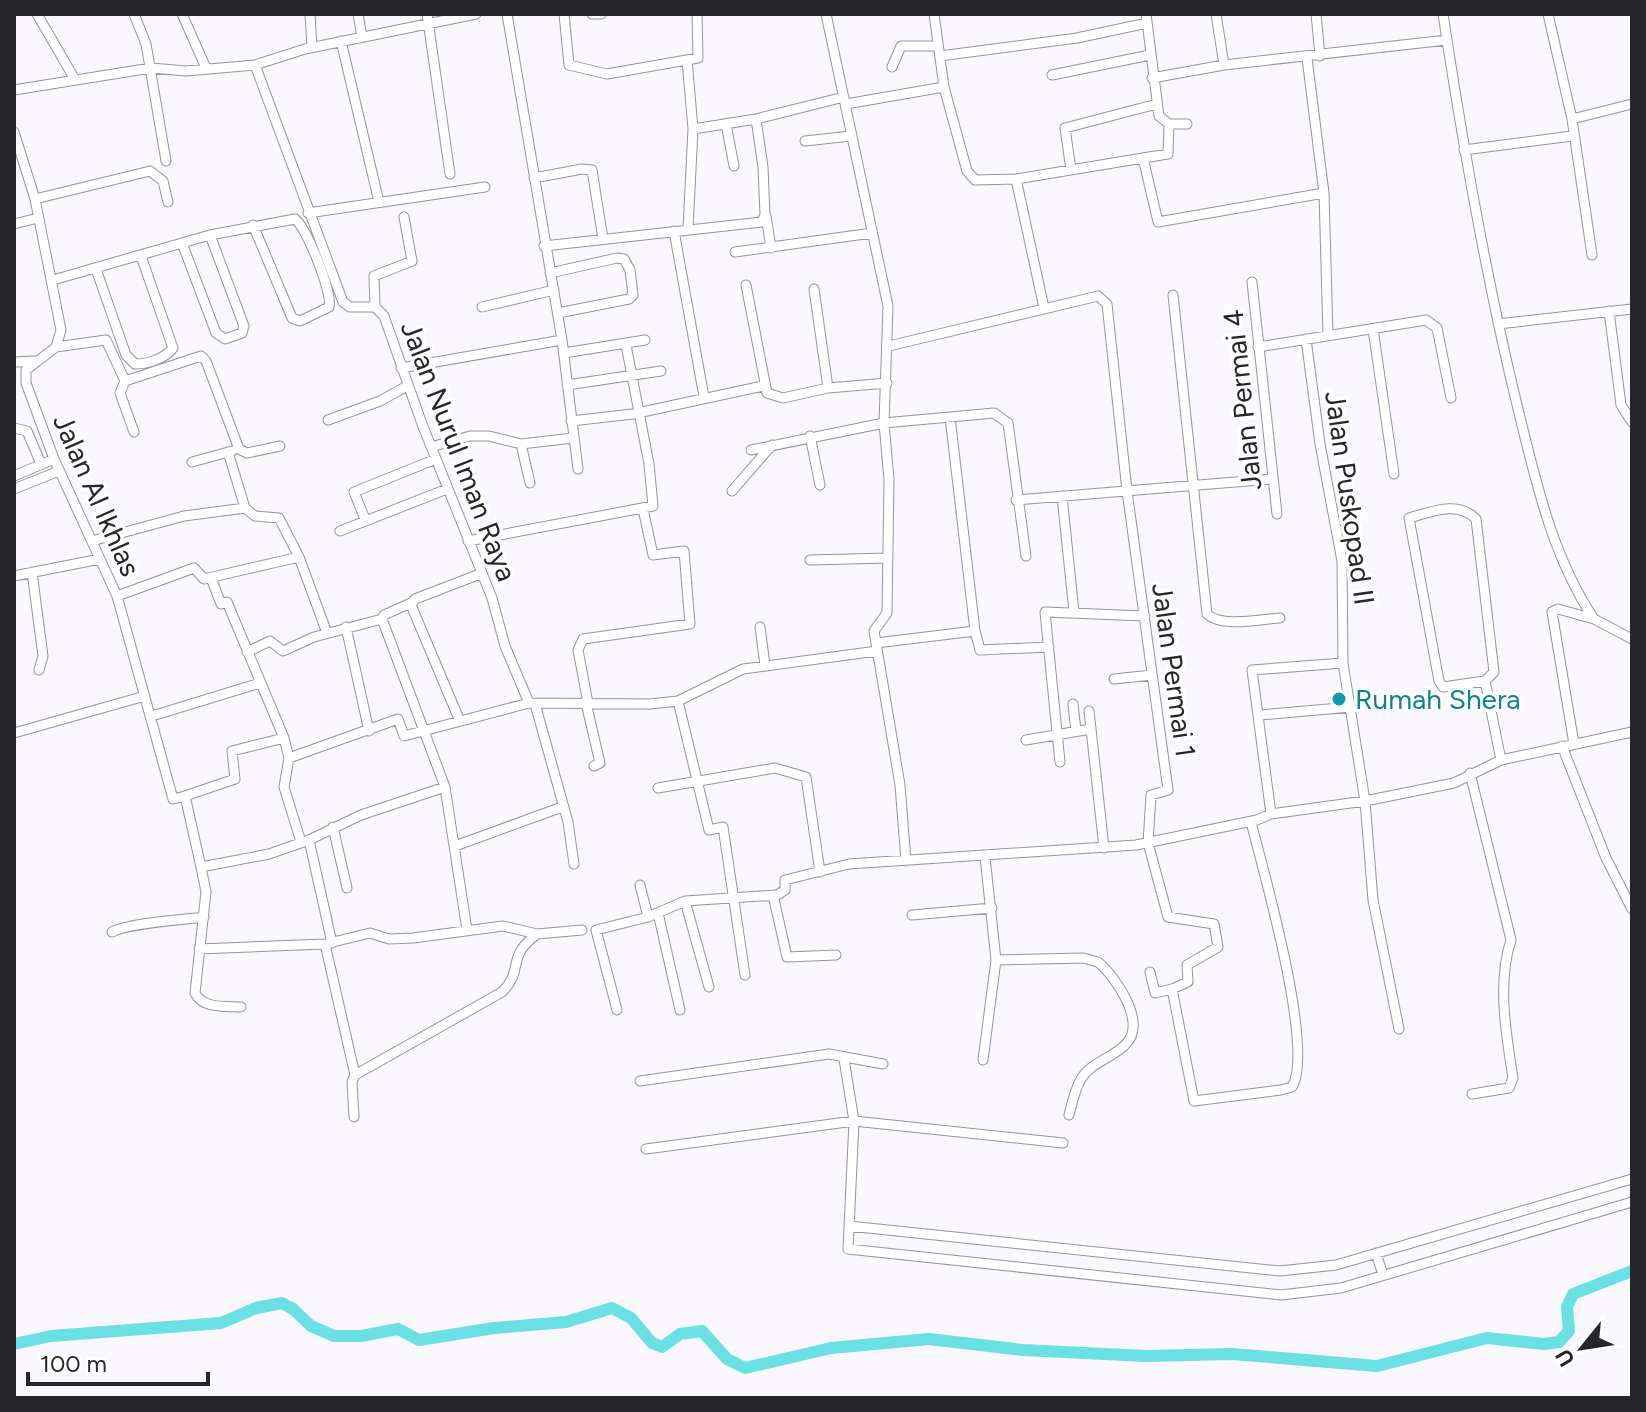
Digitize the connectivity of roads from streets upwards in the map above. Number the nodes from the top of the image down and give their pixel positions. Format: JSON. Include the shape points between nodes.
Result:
{"nodes":[{"id":1,"x":37,"y":14,"type":"edge"},
{"id":2,"x":134,"y":14,"type":"edge"},
{"id":3,"x":182,"y":14,"type":"edge"},
{"id":4,"x":310,"y":14,"type":"edge"},
{"id":5,"x":358,"y":14,"type":"edge"},
{"id":6,"x":476,"y":14,"type":"edge"},
{"id":7,"x":507,"y":14,"type":"edge"},
{"id":8,"x":564,"y":14,"type":"edge"},
{"id":9,"x":592,"y":14,"type":"edge"},
{"id":10,"x":601,"y":14,"type":"edge"},
{"id":11,"x":697,"y":14,"type":"edge"},
{"id":12,"x":826,"y":14,"type":"edge"},
{"id":13,"x":934,"y":14,"type":"edge"},
{"id":14,"x":1216,"y":14,"type":"edge"},
{"id":15,"x":1316,"y":14,"type":"edge"},
{"id":16,"x":1443,"y":14,"type":"edge"},
{"id":17,"x":1548,"y":14,"type":"edge"},
{"id":18,"x":427,"y":18,"type":"edge"},
{"id":19,"x":1146,"y":19,"type":"edge"},
{"id":20,"x":362,"y":37,"type":"junction"},
{"id":21,"x":1447,"y":40,"type":"junction"},
{"id":22,"x":341,"y":41,"type":"junction"},
{"id":23,"x":312,"y":47,"type":"junction"},
{"id":24,"x":939,"y":51,"type":"junction"},
{"id":25,"x":1150,"y":55,"type":"junction"},
{"id":26,"x":1320,"y":56,"type":"junction"},
{"id":27,"x":1307,"y":58,"type":"junction"},
{"id":28,"x":687,"y":60,"type":"junction"},
{"id":29,"x":255,"y":65,"type":"junction"},
{"id":30,"x":1224,"y":65,"type":"junction"},
{"id":31,"x":892,"y":67,"type":"dead end"},
{"id":32,"x":151,"y":68,"type":"junction"},
{"id":33,"x":206,"y":68,"type":"junction"},
{"id":34,"x":1052,"y":75,"type":"dead end"},
{"id":35,"x":74,"y":78,"type":"junction"},
{"id":36,"x":1152,"y":78,"type":"junction"},
{"id":37,"x":944,"y":87,"type":"junction"},
{"id":38,"x":14,"y":90,"type":"edge"},
{"id":39,"x":845,"y":100,"type":"junction"},
{"id":40,"x":1157,"y":104,"type":"junction"},
{"id":41,"x":1632,"y":104,"type":"edge"},
{"id":42,"x":756,"y":119,"type":"junction"},
{"id":43,"x":1572,"y":119,"type":"junction"},
{"id":44,"x":726,"y":124,"type":"junction"},
{"id":45,"x":1169,"y":124,"type":"junction"},
{"id":46,"x":1187,"y":124,"type":"dead end"},
{"id":47,"x":693,"y":129,"type":"junction"},
{"id":48,"x":15,"y":136,"type":"edge"},
{"id":49,"x":851,"y":136,"type":"junction"},
{"id":50,"x":1572,"y":136,"type":"junction"},
{"id":51,"x":805,"y":141,"type":"dead end"},
{"id":52,"x":1464,"y":150,"type":"junction"},
{"id":53,"x":1143,"y":158,"type":"junction"},
{"id":54,"x":166,"y":161,"type":"dead end"},
{"id":55,"x":734,"y":166,"type":"dead end"},
{"id":56,"x":1071,"y":170,"type":"junction"},
{"id":57,"x":450,"y":174,"type":"dead end"},
{"id":58,"x":534,"y":178,"type":"junction"},
{"id":59,"x":1016,"y":179,"type":"junction"},
{"id":60,"x":485,"y":187,"type":"dead end"},
{"id":61,"x":1324,"y":193,"type":"junction"},
{"id":62,"x":35,"y":199,"type":"junction"},
{"id":63,"x":168,"y":202,"type":"dead end"},
{"id":64,"x":379,"y":202,"type":"junction"},
{"id":65,"x":308,"y":213,"type":"junction"},
{"id":66,"x":765,"y":215,"type":"junction"},
{"id":67,"x":404,"y":217,"type":"dead end"},
{"id":68,"x":38,"y":218,"type":"junction"},
{"id":69,"x":14,"y":224,"type":"edge"},
{"id":70,"x":253,"y":225,"type":"junction"},
{"id":71,"x":688,"y":229,"type":"junction"},
{"id":72,"x":674,"y":231,"type":"junction"},
{"id":73,"x":872,"y":233,"type":"junction"},
{"id":74,"x":210,"y":235,"type":"junction"},
{"id":75,"x":603,"y":239,"type":"junction"},
{"id":76,"x":182,"y":243,"type":"junction"},
{"id":77,"x":544,"y":246,"type":"junction"},
{"id":78,"x":771,"y":248,"type":"junction"},
{"id":79,"x":735,"y":252,"type":"dead end"},
{"id":80,"x":1592,"y":255,"type":"dead end"},
{"id":81,"x":141,"y":256,"type":"junction"},
{"id":82,"x":96,"y":269,"type":"junction"},
{"id":83,"x":550,"y":273,"type":"junction"},
{"id":84,"x":53,"y":280,"type":"junction"},
{"id":85,"x":1252,"y":282,"type":"dead end"},
{"id":86,"x":746,"y":285,"type":"dead end"},
{"id":87,"x":814,"y":289,"type":"dead end"},
{"id":88,"x":554,"y":290,"type":"junction"},
{"id":89,"x":1173,"y":295,"type":"dead end"},
{"id":90,"x":375,"y":307,"type":"junction"},
{"id":91,"x":482,"y":307,"type":"dead end"},
{"id":92,"x":1044,"y":308,"type":"junction"},
{"id":93,"x":1632,"y":309,"type":"edge"},
{"id":94,"x":1609,"y":311,"type":"junction"},
{"id":95,"x":558,"y":313,"type":"junction"},
{"id":96,"x":1498,"y":324,"type":"junction"},
{"id":97,"x":1373,"y":329,"type":"junction"},
{"id":98,"x":1328,"y":336,"type":"junction"},
{"id":99,"x":1306,"y":339,"type":"junction"},
{"id":100,"x":562,"y":340,"type":"junction"},
{"id":101,"x":645,"y":340,"type":"dead end"},
{"id":102,"x":626,"y":345,"type":"junction"},
{"id":103,"x":889,"y":346,"type":"junction"},
{"id":104,"x":56,"y":347,"type":"junction"},
{"id":105,"x":1258,"y":347,"type":"junction"},
{"id":106,"x":564,"y":353,"type":"junction"},
{"id":107,"x":34,"y":361,"type":"junction"},
{"id":108,"x":14,"y":362,"type":"edge"},
{"id":109,"x":401,"y":368,"type":"junction"},
{"id":110,"x":661,"y":371,"type":"dead end"},
{"id":111,"x":631,"y":376,"type":"junction"},
{"id":112,"x":125,"y":381,"type":"junction"},
{"id":113,"x":887,"y":383,"type":"junction"},
{"id":114,"x":567,"y":385,"type":"junction"},
{"id":115,"x":407,"y":386,"type":"junction"},
{"id":116,"x":763,"y":386,"type":"junction"},
{"id":117,"x":828,"y":388,"type":"junction"},
{"id":118,"x":704,"y":397,"type":"junction"},
{"id":119,"x":1451,"y":398,"type":"dead end"},
{"id":120,"x":639,"y":413,"type":"junction"},
{"id":121,"x":950,"y":417,"type":"junction"},
{"id":122,"x":328,"y":420,"type":"dead end"},
{"id":123,"x":571,"y":421,"type":"junction"},
{"id":124,"x":1632,"y":422,"type":"edge"},
{"id":125,"x":884,"y":423,"type":"junction"},
{"id":126,"x":14,"y":428,"type":"edge"},
{"id":127,"x":134,"y":432,"type":"dead end"},
{"id":128,"x":810,"y":436,"type":"junction"},
{"id":129,"x":573,"y":438,"type":"junction"},
{"id":130,"x":521,"y":444,"type":"junction"},
{"id":131,"x":772,"y":445,"type":"junction"},
{"id":132,"x":280,"y":446,"type":"dead end"},
{"id":133,"x":431,"y":447,"type":"junction"},
{"id":134,"x":239,"y":449,"type":"junction"},
{"id":135,"x":751,"y":450,"type":"dead end"},
{"id":136,"x":228,"y":452,"type":"junction"},
{"id":137,"x":54,"y":459,"type":"junction"},
{"id":138,"x":436,"y":459,"type":"junction"},
{"id":139,"x":192,"y":462,"type":"dead end"},
{"id":140,"x":41,"y":464,"type":"junction"},
{"id":141,"x":578,"y":469,"type":"dead end"},
{"id":142,"x":59,"y":471,"type":"junction"},
{"id":143,"x":1394,"y":474,"type":"dead end"},
{"id":144,"x":14,"y":476,"type":"edge"},
{"id":145,"x":1272,"y":479,"type":"junction"},
{"id":146,"x":530,"y":483,"type":"dead end"},
{"id":147,"x":820,"y":485,"type":"dead end"},
{"id":148,"x":1192,"y":485,"type":"junction"},
{"id":149,"x":14,"y":489,"type":"edge"},
{"id":150,"x":447,"y":489,"type":"junction"},
{"id":151,"x":732,"y":491,"type":"dead end"},
{"id":152,"x":1127,"y":491,"type":"junction"},
{"id":153,"x":1062,"y":496,"type":"junction"},
{"id":154,"x":1016,"y":500,"type":"junction"},
{"id":155,"x":245,"y":508,"type":"junction"},
{"id":156,"x":643,"y":509,"type":"junction"},
{"id":157,"x":1277,"y":514,"type":"dead end"},
{"id":158,"x":365,"y":519,"type":"junction"},
{"id":159,"x":340,"y":531,"type":"dead end"},
{"id":160,"x":92,"y":541,"type":"junction"},
{"id":161,"x":468,"y":541,"type":"junction"},
{"id":162,"x":1026,"y":556,"type":"dead end"},
{"id":163,"x":299,"y":557,"type":"junction"},
{"id":164,"x":888,"y":558,"type":"junction"},
{"id":165,"x":100,"y":559,"type":"junction"},
{"id":166,"x":810,"y":560,"type":"dead end"},
{"id":167,"x":32,"y":572,"type":"junction"},
{"id":168,"x":480,"y":574,"type":"junction"},
{"id":169,"x":14,"y":576,"type":"edge"},
{"id":170,"x":211,"y":578,"type":"junction"},
{"id":171,"x":117,"y":596,"type":"junction"},
{"id":172,"x":413,"y":602,"type":"junction"},
{"id":173,"x":1074,"y":612,"type":"junction"},
{"id":174,"x":1145,"y":616,"type":"junction"},
{"id":175,"x":1280,"y":618,"type":"dead end"},
{"id":176,"x":382,"y":619,"type":"junction"},
{"id":177,"x":1594,"y":619,"type":"junction"},
{"id":178,"x":346,"y":627,"type":"junction"},
{"id":179,"x":760,"y":627,"type":"dead end"},
{"id":180,"x":975,"y":631,"type":"junction"},
{"id":181,"x":327,"y":633,"type":"junction"},
{"id":182,"x":1632,"y":639,"type":"edge"},
{"id":183,"x":877,"y":647,"type":"junction"},
{"id":184,"x":1049,"y":647,"type":"junction"},
{"id":185,"x":247,"y":652,"type":"junction"},
{"id":186,"x":1343,"y":663,"type":"junction"},
{"id":187,"x":765,"y":665,"type":"junction"},
{"id":188,"x":39,"y":670,"type":"dead end"},
{"id":189,"x":1152,"y":675,"type":"junction"},
{"id":190,"x":1114,"y":679,"type":"dead end"},
{"id":191,"x":1485,"y":681,"type":"junction"},
{"id":192,"x":260,"y":683,"type":"junction"},
{"id":193,"x":145,"y":696,"type":"junction"},
{"id":194,"x":678,"y":701,"type":"junction"},
{"id":195,"x":587,"y":703,"type":"junction"},
{"id":196,"x":532,"y":704,"type":"junction"},
{"id":197,"x":1073,"y":704,"type":"dead end"},
{"id":198,"x":1351,"y":707,"type":"junction"},
{"id":199,"x":1089,"y":711,"type":"dead end"},
{"id":200,"x":1260,"y":715,"type":"junction"},
{"id":201,"x":152,"y":716,"type":"junction"},
{"id":202,"x":459,"y":719,"type":"junction"},
{"id":203,"x":422,"y":729,"type":"junction"},
{"id":204,"x":1091,"y":729,"type":"junction"},
{"id":205,"x":369,"y":731,"type":"junction"},
{"id":206,"x":1076,"y":731,"type":"junction"},
{"id":207,"x":1632,"y":732,"type":"edge"},
{"id":208,"x":14,"y":733,"type":"edge"},
{"id":209,"x":1057,"y":734,"type":"junction"},
{"id":210,"x":284,"y":738,"type":"junction"},
{"id":211,"x":1026,"y":740,"type":"dead end"},
{"id":212,"x":1574,"y":744,"type":"junction"},
{"id":213,"x":1562,"y":746,"type":"junction"},
{"id":214,"x":289,"y":758,"type":"junction"},
{"id":215,"x":1501,"y":760,"type":"junction"},
{"id":216,"x":1060,"y":762,"type":"dead end"},
{"id":217,"x":594,"y":766,"type":"dead end"},
{"id":218,"x":1470,"y":773,"type":"junction"},
{"id":219,"x":698,"y":781,"type":"junction"},
{"id":220,"x":445,"y":787,"type":"junction"},
{"id":221,"x":658,"y":788,"type":"dead end"},
{"id":222,"x":185,"y":796,"type":"junction"},
{"id":223,"x":1365,"y":801,"type":"junction"},
{"id":224,"x":562,"y":807,"type":"junction"},
{"id":225,"x":1271,"y":814,"type":"junction"},
{"id":226,"x":1251,"y":822,"type":"junction"},
{"id":227,"x":333,"y":827,"type":"junction"},
{"id":228,"x":305,"y":841,"type":"junction"},
{"id":229,"x":1148,"y":843,"type":"junction"},
{"id":230,"x":455,"y":846,"type":"junction"},
{"id":231,"x":1104,"y":848,"type":"junction"},
{"id":232,"x":985,"y":857,"type":"junction"},
{"id":233,"x":906,"y":861,"type":"junction"},
{"id":234,"x":574,"y":864,"type":"dead end"},
{"id":235,"x":205,"y":866,"type":"junction"},
{"id":236,"x":820,"y":872,"type":"junction"},
{"id":237,"x":640,"y":885,"type":"dead end"},
{"id":238,"x":347,"y":888,"type":"dead end"},
{"id":239,"x":773,"y":895,"type":"junction"},
{"id":240,"x":733,"y":897,"type":"junction"},
{"id":241,"x":685,"y":901,"type":"junction"},
{"id":242,"x":992,"y":908,"type":"junction"},
{"id":243,"x":1632,"y":909,"type":"edge"},
{"id":244,"x":653,"y":915,"type":"junction"},
{"id":245,"x":912,"y":915,"type":"dead end"},
{"id":246,"x":204,"y":917,"type":"junction"},
{"id":247,"x":467,"y":930,"type":"junction"},
{"id":248,"x":582,"y":930,"type":"dead end"},
{"id":249,"x":112,"y":932,"type":"dead end"},
{"id":250,"x":537,"y":934,"type":"junction"},
{"id":251,"x":328,"y":943,"type":"junction"},
{"id":252,"x":199,"y":949,"type":"junction"},
{"id":253,"x":836,"y":955,"type":"dead end"},
{"id":254,"x":996,"y":960,"type":"junction"},
{"id":255,"x":1150,"y":972,"type":"dead end"},
{"id":256,"x":745,"y":975,"type":"dead end"},
{"id":257,"x":709,"y":987,"type":"dead end"},
{"id":258,"x":1172,"y":989,"type":"junction"},
{"id":259,"x":241,"y":1007,"type":"dead end"},
{"id":260,"x":617,"y":1010,"type":"dead end"},
{"id":261,"x":680,"y":1010,"type":"dead end"},
{"id":262,"x":1399,"y":1029,"type":"dead end"},
{"id":263,"x":844,"y":1059,"type":"junction"},
{"id":264,"x":983,"y":1060,"type":"dead end"},
{"id":265,"x":883,"y":1064,"type":"dead end"},
{"id":266,"x":355,"y":1075,"type":"junction"},
{"id":267,"x":640,"y":1081,"type":"dead end"},
{"id":268,"x":1472,"y":1094,"type":"dead end"},
{"id":269,"x":1069,"y":1115,"type":"dead end"},
{"id":270,"x":354,"y":1117,"type":"dead end"},
{"id":271,"x":854,"y":1121,"type":"junction"},
{"id":272,"x":1063,"y":1143,"type":"dead end"},
{"id":273,"x":646,"y":1149,"type":"dead end"},
{"id":274,"x":1632,"y":1179,"type":"edge"},
{"id":275,"x":1632,"y":1202,"type":"edge"},
{"id":276,"x":849,"y":1226,"type":"junction"},
{"id":277,"x":1376,"y":1253,"type":"junction"},
{"id":278,"x":1383,"y":1275,"type":"junction"}],
"edges":[{"from":1,"to":35,"type":"street"},
{"from":2,"to":32,"type":"street"},
{"from":3,"to":33,"type":"street"},
{"from":4,"to":23,"type":"street"},
{"from":5,"to":20,"type":"street"},
{"from":6,"to":18,"type":"street"},
{"from":7,"to":58,"type":"street"},
{"from":8,"to":28,"type":"street","via":[[569,65],[607,74]]},
{"from":9,"to":10,"type":"street"},
{"from":11,"to":28,"type":"street","via":[[698,58]]},
{"from":12,"to":39,"type":"street"},
{"from":13,"to":24,"type":"street"},
{"from":14,"to":30,"type":"street"},
{"from":15,"to":26,"type":"street"},
{"from":16,"to":21,"type":"street"},
{"from":17,"to":43,"type":"street"},
{"from":18,"to":20,"type":"street"},
{"from":18,"to":57,"type":"street"},
{"from":19,"to":24,"type":"street","via":[[1064,40]]},
{"from":19,"to":25,"type":"street"},
{"from":20,"to":22,"type":"street"},
{"from":21,"to":26,"type":"street"},
{"from":21,"to":52,"type":"street"},
{"from":22,"to":23,"type":"street"},
{"from":22,"to":64,"type":"street"},
{"from":23,"to":29,"type":"street"},
{"from":24,"to":31,"type":"street","via":[[901,46]]},
{"from":24,"to":37,"type":"street"},
{"from":25,"to":34,"type":"street"},
{"from":25,"to":36,"type":"street"},
{"from":26,"to":27,"type":"street"},
{"from":27,"to":30,"type":"street"},
{"from":27,"to":61,"type":"street"},
{"from":28,"to":47,"type":"street"},
{"from":29,"to":33,"type":"street"},
{"from":29,"to":65,"type":"street","name":"Jalan Nurul Iman Raya"},
{"from":30,"to":36,"type":"street"},
{"from":32,"to":33,"type":"street"},
{"from":32,"to":35,"type":"street"},
{"from":32,"to":54,"type":"street"},
{"from":35,"to":38,"type":"street"},
{"from":36,"to":40,"type":"street"},
{"from":37,"to":39,"type":"street"},
{"from":37,"to":59,"type":"street","via":[[970,176],[984,181]]},
{"from":39,"to":42,"type":"street"},
{"from":39,"to":49,"type":"street"},
{"from":40,"to":45,"type":"street","via":[[1160,119]]},
{"from":40,"to":56,"type":"street","via":[[1065,128]]},
{"from":41,"to":43,"type":"street"},
{"from":42,"to":44,"type":"street"},
{"from":42,"to":66,"type":"street"},
{"from":43,"to":50,"type":"street"},
{"from":44,"to":47,"type":"street"},
{"from":44,"to":55,"type":"street"},
{"from":45,"to":46,"type":"street"},
{"from":45,"to":53,"type":"street","via":[[1168,154]]},
{"from":47,"to":71,"type":"street"},
{"from":48,"to":62,"type":"street"},
{"from":49,"to":51,"type":"street"},
{"from":49,"to":73,"type":"street"},
{"from":50,"to":52,"type":"street"},
{"from":50,"to":80,"type":"street"},
{"from":52,"to":96,"type":"street"},
{"from":53,"to":56,"type":"street"},
{"from":53,"to":61,"type":"street","via":[[1158,222]]},
{"from":56,"to":59,"type":"street"},
{"from":58,"to":75,"type":"street","via":[[592,170]]},
{"from":58,"to":77,"type":"street"},
{"from":59,"to":92,"type":"street"},
{"from":60,"to":64,"type":"street"},
{"from":61,"to":98,"type":"street"},
{"from":62,"to":63,"type":"street","via":[[150,171],[163,181]]},
{"from":62,"to":68,"type":"street"},
{"from":64,"to":65,"type":"street"},
{"from":65,"to":90,"type":"street","name":"Jalan Nurul Iman Raya","via":[[345,305]]},
{"from":66,"to":71,"type":"street","via":[[760,222]]},
{"from":66,"to":78,"type":"street"},
{"from":67,"to":90,"type":"street","via":[[412,261],[374,276]]},
{"from":68,"to":69,"type":"street"},
{"from":68,"to":84,"type":"street"},
{"from":70,"to":70,"type":"street","via":[[299,222],[330,296],[327,309],[300,321],[292,318]]},
{"from":70,"to":74,"type":"street"},
{"from":71,"to":72,"type":"street"},
{"from":72,"to":75,"type":"street"},
{"from":72,"to":118,"type":"street"},
{"from":73,"to":78,"type":"street"},
{"from":73,"to":103,"type":"street","via":[[888,306]]},
{"from":74,"to":76,"type":"street"},
{"from":74,"to":76,"type":"street","via":[[244,326],[242,333],[225,339],[216,333]]},
{"from":75,"to":77,"type":"street"},
{"from":76,"to":81,"type":"street"},
{"from":77,"to":83,"type":"street"},
{"from":78,"to":79,"type":"street"},
{"from":81,"to":82,"type":"street"},
{"from":81,"to":82,"type":"street","via":[[173,348],[142,364],[126,355]]},
{"from":82,"to":84,"type":"street"},
{"from":83,"to":88,"type":"street"},
{"from":83,"to":95,"type":"street","via":[[617,258],[624,259],[630,270],[629,299]]},
{"from":84,"to":104,"type":"street","via":[[61,321]]},
{"from":85,"to":105,"type":"street","name":"Jalan Permai 4"},
{"from":86,"to":116,"type":"street"},
{"from":87,"to":117,"type":"street"},
{"from":88,"to":91,"type":"street"},
{"from":88,"to":95,"type":"street"},
{"from":89,"to":148,"type":"street"},
{"from":90,"to":109,"type":"street","name":"Jalan Nurul Iman Raya","via":[[384,316]]},
{"from":92,"to":103,"type":"street"},
{"from":92,"to":152,"type":"street","name":"Jalan Permai 1","via":[[1098,296],[1107,304]]},
{"from":93,"to":94,"type":"street"},
{"from":94,"to":96,"type":"street"},
{"from":94,"to":124,"type":"street","via":[[1621,405]]},
{"from":95,"to":100,"type":"street"},
{"from":96,"to":177,"type":"street","via":[[1554,543]]},
{"from":97,"to":98,"type":"street"},
{"from":97,"to":119,"type":"street","via":[[1433,322]]},
{"from":97,"to":143,"type":"street"},
{"from":98,"to":99,"type":"street"},
{"from":99,"to":105,"type":"street"},
{"from":99,"to":186,"type":"street","name":"Jalan Puskopad II","via":[[1342,561]]},
{"from":100,"to":106,"type":"street"},
{"from":100,"to":109,"type":"street"},
{"from":101,"to":102,"type":"street"},
{"from":102,"to":106,"type":"street"},
{"from":102,"to":111,"type":"street"},
{"from":103,"to":113,"type":"street"},
{"from":104,"to":107,"type":"street"},
{"from":104,"to":112,"type":"street","via":[[106,340]]},
{"from":105,"to":145,"type":"street","name":"Jalan Permai 4"},
{"from":106,"to":114,"type":"street"},
{"from":107,"to":108,"type":"street"},
{"from":107,"to":137,"type":"street","name":"Jalan Al Ikhlas","via":[[26,370],[26,383]]},
{"from":109,"to":115,"type":"street","name":"Jalan Nurul Iman Raya"},
{"from":110,"to":111,"type":"street"},
{"from":111,"to":114,"type":"street"},
{"from":111,"to":120,"type":"street"},
{"from":112,"to":127,"type":"street","via":[[120,393]]},
{"from":112,"to":134,"type":"street","via":[[203,357]]},
{"from":113,"to":117,"type":"street"},
{"from":113,"to":125,"type":"street"},
{"from":114,"to":123,"type":"street"},
{"from":115,"to":122,"type":"street"},
{"from":115,"to":133,"type":"street","name":"Jalan Nurul Iman Raya"},
{"from":116,"to":117,"type":"street","via":[[774,398]]},
{"from":116,"to":118,"type":"street"},
{"from":118,"to":120,"type":"street"},
{"from":120,"to":123,"type":"street"},
{"from":120,"to":156,"type":"street","via":[[653,506]]},
{"from":121,"to":125,"type":"street"},
{"from":121,"to":154,"type":"street","via":[[994,413],[1008,423]]},
{"from":121,"to":180,"type":"street"},
{"from":123,"to":129,"type":"street"},
{"from":125,"to":128,"type":"street"},
{"from":125,"to":164,"type":"street"},
{"from":126,"to":140,"type":"street","via":[[27,431]]},
{"from":128,"to":131,"type":"street"},
{"from":128,"to":147,"type":"street"},
{"from":129,"to":130,"type":"street"},
{"from":129,"to":141,"type":"street"},
{"from":130,"to":133,"type":"street","via":[[470,436]]},
{"from":130,"to":146,"type":"street"},
{"from":131,"to":135,"type":"street"},
{"from":131,"to":151,"type":"street"},
{"from":132,"to":134,"type":"street","via":[[247,453]]},
{"from":133,"to":138,"type":"street","name":"Jalan Nurul Iman Raya"},
{"from":134,"to":136,"type":"street"},
{"from":136,"to":139,"type":"street"},
{"from":136,"to":155,"type":"street"},
{"from":137,"to":140,"type":"street"},
{"from":137,"to":142,"type":"street","name":"Jalan Al Ikhlas"},
{"from":138,"to":150,"type":"street","name":"Jalan Nurul Iman Raya"},
{"from":138,"to":158,"type":"street","via":[[355,491]]},
{"from":140,"to":144,"type":"street"},
{"from":142,"to":149,"type":"street"},
{"from":142,"to":160,"type":"street","name":"Jalan Al Ikhlas"},
{"from":145,"to":148,"type":"street"},
{"from":145,"to":157,"type":"street","name":"Jalan Permai 4"},
{"from":148,"to":152,"type":"street"},
{"from":148,"to":175,"type":"street","via":[[1207,614],[1225,620]]},
{"from":150,"to":158,"type":"street"},
{"from":150,"to":161,"type":"street","name":"Jalan Nurul Iman Raya"},
{"from":152,"to":153,"type":"street"},
{"from":152,"to":174,"type":"street","name":"Jalan Permai 1"},
{"from":153,"to":154,"type":"street"},
{"from":153,"to":173,"type":"street"},
{"from":154,"to":162,"type":"street"},
{"from":155,"to":160,"type":"street","via":[[184,516]]},
{"from":155,"to":163,"type":"street","via":[[255,516],[284,521]]},
{"from":156,"to":161,"type":"street"},
{"from":156,"to":195,"type":"street","via":[[653,555],[684,551],[690,624],[583,639],[578,650]]},
{"from":158,"to":159,"type":"street"},
{"from":160,"to":165,"type":"street","name":"Jalan Al Ikhlas"},
{"from":161,"to":168,"type":"street","name":"Jalan Nurul Iman Raya"},
{"from":163,"to":170,"type":"street"},
{"from":163,"to":181,"type":"street"},
{"from":164,"to":166,"type":"street"},
{"from":164,"to":183,"type":"street","via":[[887,613],[874,631]]},
{"from":165,"to":167,"type":"street"},
{"from":165,"to":171,"type":"street","name":"Jalan Al Ikhlas"},
{"from":167,"to":169,"type":"street"},
{"from":167,"to":188,"type":"street","via":[[43,656]]},
{"from":168,"to":172,"type":"street"},
{"from":168,"to":196,"type":"street","name":"Jalan Nurul Iman Raya"},
{"from":170,"to":171,"type":"street","via":[[203,579],[194,568]]},
{"from":170,"to":185,"type":"street"},
{"from":171,"to":193,"type":"street","name":"Jalan Al Ikhlas"},
{"from":172,"to":176,"type":"street"},
{"from":172,"to":202,"type":"street"},
{"from":173,"to":174,"type":"street"},
{"from":173,"to":184,"type":"street","via":[[1045,612]]},
{"from":174,"to":189,"type":"street","name":"Jalan Permai 1"},
{"from":176,"to":178,"type":"street"},
{"from":176,"to":203,"type":"street"},
{"from":177,"to":182,"type":"street"},
{"from":177,"to":212,"type":"street","via":[[1552,612]]},
{"from":178,"to":181,"type":"street"},
{"from":178,"to":205,"type":"street"},
{"from":179,"to":187,"type":"street"},
{"from":180,"to":183,"type":"street"},
{"from":180,"to":184,"type":"street","via":[[980,650]]},
{"from":181,"to":185,"type":"street","via":[[283,651],[270,641]]},
{"from":183,"to":187,"type":"street"},
{"from":183,"to":233,"type":"street","via":[[900,785]]},
{"from":184,"to":209,"type":"street"},
{"from":185,"to":192,"type":"street"},
{"from":186,"to":198,"type":"street","name":"Jalan Puskopad II"},
{"from":186,"to":200,"type":"street","via":[[1252,670]]},
{"from":187,"to":194,"type":"street","via":[[743,669]]},
{"from":189,"to":190,"type":"street"},
{"from":189,"to":229,"type":"street","name":"Jalan Permai 1","via":[[1168,790],[1151,795]]},
{"from":191,"to":191,"type":"street","via":[[1494,672],[1476,519],[1453,508],[1409,518],[1439,681],[1443,687]]},
{"from":191,"to":215,"type":"street"},
{"from":192,"to":201,"type":"street"},
{"from":192,"to":210,"type":"street"},
{"from":193,"to":201,"type":"street","name":"Jalan Al Ikhlas"},
{"from":193,"to":208,"type":"street"},
{"from":194,"to":195,"type":"street"},
{"from":194,"to":219,"type":"street"},
{"from":195,"to":196,"type":"street"},
{"from":195,"to":217,"type":"street","via":[[600,763]]},
{"from":196,"to":202,"type":"street"},
{"from":196,"to":224,"type":"street","name":"Jalan Nurul Iman Raya"},
{"from":197,"to":206,"type":"street"},
{"from":198,"to":200,"type":"street"},
{"from":198,"to":223,"type":"street","name":"Jalan Puskopad II"},
{"from":199,"to":204,"type":"street"},
{"from":200,"to":225,"type":"street"},
{"from":201,"to":222,"type":"street","name":"Jalan Al Ikhlas","via":[[173,799]]},
{"from":202,"to":203,"type":"street"},
{"from":203,"to":205,"type":"street","via":[[404,736],[398,719]]},
{"from":203,"to":220,"type":"street"},
{"from":204,"to":206,"type":"street"},
{"from":204,"to":231,"type":"street"},
{"from":205,"to":214,"type":"street"},
{"from":206,"to":209,"type":"street"},
{"from":207,"to":212,"type":"street"},
{"from":209,"to":211,"type":"street"},
{"from":209,"to":216,"type":"street"},
{"from":210,"to":214,"type":"street"},
{"from":210,"to":222,"type":"street","via":[[232,751],[235,779]]},
{"from":212,"to":213,"type":"street"},
{"from":213,"to":215,"type":"street"},
{"from":213,"to":243,"type":"street"},
{"from":214,"to":228,"type":"street","via":[[284,787]]},
{"from":215,"to":218,"type":"street"},
{"from":218,"to":223,"type":"street","via":[[1454,783]]},
{"from":218,"to":268,"type":"street","via":[[1511,940],[1505,961],[1505,1004],[1513,1078],[1509,1088]]},
{"from":219,"to":221,"type":"street"},
{"from":219,"to":236,"type":"street","via":[[775,768],[806,777]]},
{"from":219,"to":240,"type":"street","via":[[709,830],[723,827]]},
{"from":220,"to":227,"type":"street"},
{"from":220,"to":230,"type":"street"},
{"from":222,"to":235,"type":"street","name":"Jalan Al Ikhlas"},
{"from":223,"to":225,"type":"street"},
{"from":223,"to":262,"type":"street","name":"Jalan Puskopad II","via":[[1376,927]]},
{"from":224,"to":230,"type":"street"},
{"from":224,"to":234,"type":"street","name":"Jalan Nurul Iman Raya"},
{"from":225,"to":226,"type":"street"},
{"from":226,"to":229,"type":"street"},
{"from":226,"to":258,"type":"street","via":[[1296,1027],[1299,1072],[1292,1087],[1194,1101]]},
{"from":227,"to":228,"type":"street"},
{"from":227,"to":238,"type":"street"},
{"from":228,"to":235,"type":"street","via":[[251,859]]},
{"from":228,"to":251,"type":"street"},
{"from":229,"to":231,"type":"street"},
{"from":229,"to":258,"type":"street","via":[[1168,917],[1214,924],[1218,947],[1187,965],[1188,982]]},
{"from":230,"to":247,"type":"street"},
{"from":231,"to":232,"type":"street"},
{"from":232,"to":233,"type":"street"},
{"from":232,"to":242,"type":"street"},
{"from":233,"to":236,"type":"street","via":[[849,864]]},
{"from":235,"to":246,"type":"street","name":"Jalan Al Ikhlas"},
{"from":236,"to":239,"type":"street","via":[[785,880],[785,890]]},
{"from":237,"to":244,"type":"street"},
{"from":239,"to":240,"type":"street"},
{"from":239,"to":253,"type":"street","via":[[787,957]]},
{"from":240,"to":241,"type":"street"},
{"from":240,"to":256,"type":"street"},
{"from":241,"to":244,"type":"street"},
{"from":241,"to":257,"type":"street"},
{"from":242,"to":245,"type":"street"},
{"from":242,"to":254,"type":"street"},
{"from":244,"to":260,"type":"street","via":[[596,930]]},
{"from":244,"to":261,"type":"street"},
{"from":246,"to":249,"type":"street","via":[[126,925]]},
{"from":246,"to":252,"type":"street","name":"Jalan Al Ikhlas"},
{"from":247,"to":250,"type":"street","via":[[511,926]]},
{"from":247,"to":251,"type":"street","via":[[389,939],[370,933]]},
{"from":248,"to":250,"type":"street"},
{"from":250,"to":266,"type":"street","via":[[518,949],[513,978],[502,992]]},
{"from":251,"to":252,"type":"street"},
{"from":251,"to":266,"type":"street"},
{"from":252,"to":259,"type":"street","name":"Jalan Al Ikhlas","via":[[198,1000]]},
{"from":254,"to":264,"type":"street"},
{"from":254,"to":269,"type":"street","via":[[1098,962],[1126,1001],[1133,1032],[1126,1044],[1082,1077]]},
{"from":255,"to":258,"type":"street","via":[[1155,993]]},
{"from":263,"to":265,"type":"street"},
{"from":263,"to":267,"type":"street","via":[[829,1054]]},
{"from":263,"to":271,"type":"street"},
{"from":266,"to":270,"type":"street"},
{"from":271,"to":272,"type":"street"},
{"from":271,"to":273,"type":"street"},
{"from":271,"to":276,"type":"street"},
{"from":274,"to":277,"type":"street"},
{"from":275,"to":278,"type":"street"},
{"from":276,"to":277,"type":"street","via":[[1280,1271],[1336,1265]]},
{"from":276,"to":278,"type":"street","via":[[848,1249],[1281,1295],[1341,1288]]},
{"from":277,"to":278,"type":"street"}]}
